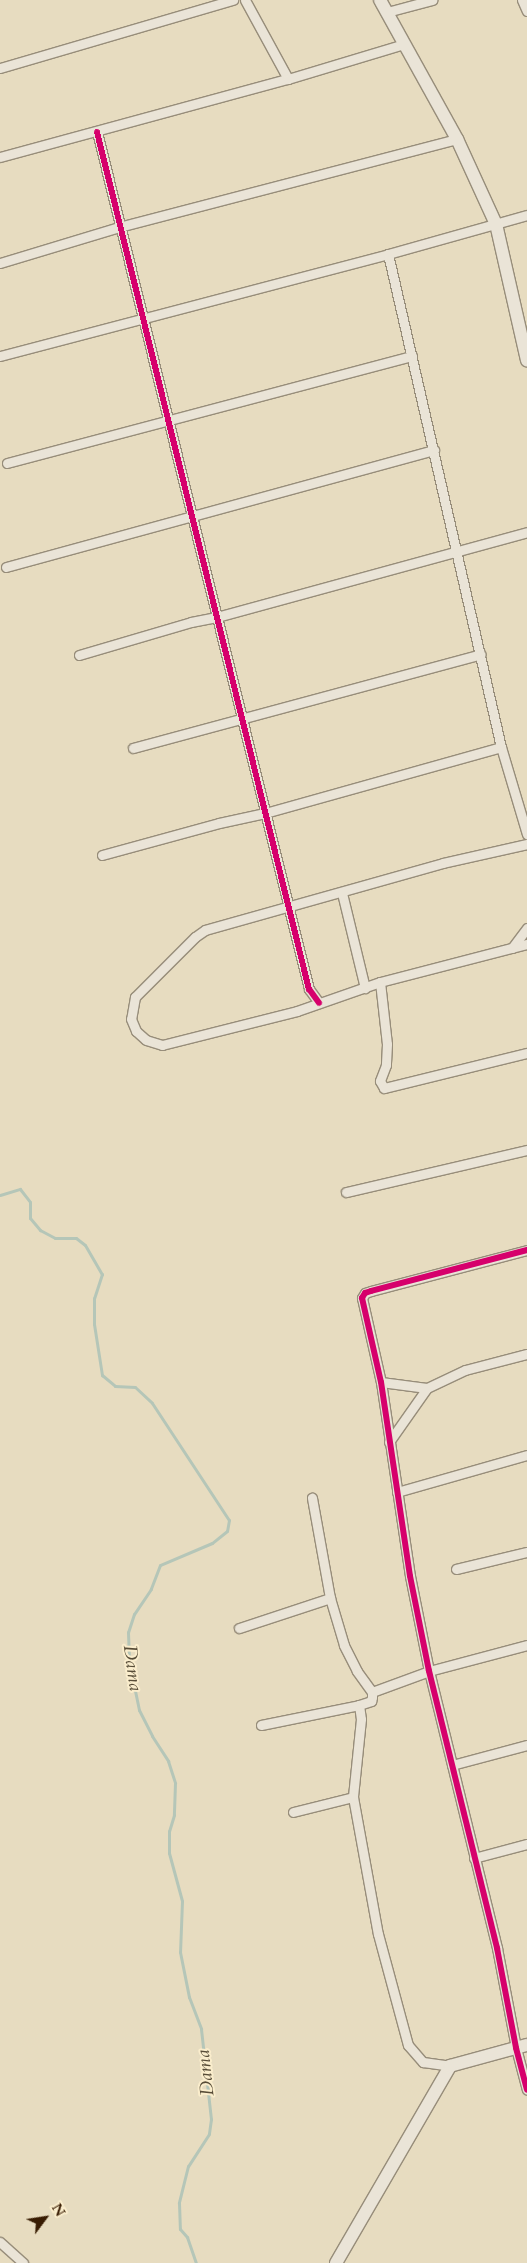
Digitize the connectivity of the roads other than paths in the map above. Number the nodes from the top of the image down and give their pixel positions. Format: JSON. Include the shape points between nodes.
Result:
{"nodes":[{"id":1,"x":233,"y":0,"type":"edge"},
{"id":2,"x":245,"y":0,"type":"edge"},
{"id":3,"x":380,"y":0,"type":"edge"},
{"id":4,"x":432,"y":0,"type":"edge"},
{"id":5,"x":522,"y":0,"type":"edge"},
{"id":6,"x":527,"y":11,"type":"edge"},
{"id":7,"x":387,"y":12,"type":"junction"},
{"id":8,"x":404,"y":44,"type":"junction"},
{"id":9,"x":0,"y":68,"type":"edge"},
{"id":10,"x":288,"y":79,"type":"junction"},
{"id":11,"x":97,"y":132,"type":"junction"},
{"id":12,"x":457,"y":140,"type":"junction"},
{"id":13,"x":0,"y":156,"type":"edge"},
{"id":14,"x":527,"y":215,"type":"edge"},
{"id":15,"x":496,"y":224,"type":"junction"},
{"id":16,"x":119,"y":227,"type":"junction"},
{"id":17,"x":388,"y":254,"type":"junction"},
{"id":18,"x":0,"y":263,"type":"edge"},
{"id":19,"x":144,"y":318,"type":"junction"},
{"id":20,"x":0,"y":356,"type":"edge"},
{"id":21,"x":412,"y":356,"type":"junction"},
{"id":22,"x":527,"y":361,"type":"edge"},
{"id":23,"x":167,"y":421,"type":"junction"},
{"id":24,"x":434,"y":450,"type":"junction"},
{"id":25,"x":7,"y":463,"type":"dead end"},
{"id":26,"x":193,"y":515,"type":"junction"},
{"id":27,"x":527,"y":532,"type":"edge"},
{"id":28,"x":457,"y":553,"type":"junction"},
{"id":29,"x":6,"y":567,"type":"dead end"},
{"id":30,"x":217,"y":617,"type":"junction"},
{"id":31,"x":481,"y":654,"type":"junction"},
{"id":32,"x":79,"y":655,"type":"dead end"},
{"id":33,"x":244,"y":718,"type":"junction"},
{"id":34,"x":501,"y":747,"type":"junction"},
{"id":35,"x":134,"y":748,"type":"dead end"},
{"id":36,"x":265,"y":814,"type":"junction"},
{"id":37,"x":527,"y":834,"type":"edge"},
{"id":38,"x":527,"y":844,"type":"edge"},
{"id":39,"x":102,"y":855,"type":"dead end"},
{"id":40,"x":342,"y":893,"type":"junction"},
{"id":41,"x":289,"y":906,"type":"junction"},
{"id":42,"x":527,"y":928,"type":"edge"},
{"id":43,"x":527,"y":944,"type":"edge"},
{"id":44,"x":512,"y":948,"type":"junction"},
{"id":45,"x":380,"y":982,"type":"junction"},
{"id":46,"x":365,"y":988,"type":"junction"},
{"id":47,"x":319,"y":1003,"type":"junction"},
{"id":48,"x":527,"y":1053,"type":"edge"},
{"id":49,"x":527,"y":1150,"type":"edge"},
{"id":50,"x":346,"y":1192,"type":"dead end"},
{"id":51,"x":527,"y":1250,"type":"edge"},
{"id":52,"x":527,"y":1354,"type":"edge"},
{"id":53,"x":380,"y":1382,"type":"junction"},
{"id":54,"x":427,"y":1388,"type":"junction"},
{"id":55,"x":389,"y":1442,"type":"junction"},
{"id":56,"x":527,"y":1455,"type":"edge"},
{"id":57,"x":398,"y":1492,"type":"junction"},
{"id":58,"x":312,"y":1498,"type":"dead end"},
{"id":59,"x":527,"y":1552,"type":"edge"},
{"id":60,"x":456,"y":1569,"type":"dead end"},
{"id":61,"x":330,"y":1598,"type":"junction"},
{"id":62,"x":239,"y":1628,"type":"dead end"},
{"id":63,"x":527,"y":1645,"type":"edge"},
{"id":64,"x":429,"y":1671,"type":"junction"},
{"id":65,"x":372,"y":1692,"type":"junction"},
{"id":66,"x":359,"y":1705,"type":"junction"},
{"id":67,"x":261,"y":1725,"type":"dead end"},
{"id":68,"x":527,"y":1745,"type":"edge"},
{"id":69,"x":452,"y":1765,"type":"junction"},
{"id":70,"x":353,"y":1797,"type":"junction"},
{"id":71,"x":292,"y":1812,"type":"dead end"},
{"id":72,"x":527,"y":1844,"type":"edge"},
{"id":73,"x":474,"y":1858,"type":"junction"},
{"id":74,"x":521,"y":2046,"type":"edge"},
{"id":75,"x":450,"y":2066,"type":"junction"},
{"id":76,"x":527,"y":2090,"type":"edge"},
{"id":77,"x":0,"y":2242,"type":"edge"},
{"id":78,"x":23,"y":2263,"type":"edge"},
{"id":79,"x":336,"y":2263,"type":"edge"}],
"edges":[{"from":1,"to":9,"type":"street"},
{"from":2,"to":10,"type":"street"},
{"from":3,"to":7,"type":"street"},
{"from":4,"to":7,"type":"street"},
{"from":5,"to":6,"type":"street"},
{"from":7,"to":8,"type":"street"},
{"from":8,"to":10,"type":"street"},
{"from":8,"to":12,"type":"street"},
{"from":10,"to":11,"type":"street"},
{"from":11,"to":13,"type":"street"},
{"from":11,"to":16,"type":"street"},
{"from":12,"to":15,"type":"street"},
{"from":12,"to":16,"type":"street"},
{"from":14,"to":15,"type":"street"},
{"from":15,"to":17,"type":"street"},
{"from":15,"to":22,"type":"street"},
{"from":16,"to":18,"type":"street"},
{"from":16,"to":19,"type":"street"},
{"from":17,"to":19,"type":"street"},
{"from":17,"to":21,"type":"street"},
{"from":19,"to":20,"type":"street"},
{"from":19,"to":23,"type":"street"},
{"from":21,"to":23,"type":"street"},
{"from":21,"to":24,"type":"street"},
{"from":23,"to":25,"type":"street"},
{"from":23,"to":26,"type":"street"},
{"from":24,"to":26,"type":"street"},
{"from":24,"to":28,"type":"street"},
{"from":26,"to":29,"type":"street"},
{"from":26,"to":30,"type":"street"},
{"from":27,"to":28,"type":"street"},
{"from":28,"to":30,"type":"street"},
{"from":28,"to":31,"type":"street"},
{"from":30,"to":32,"type":"street"},
{"from":30,"to":33,"type":"street"},
{"from":31,"to":33,"type":"street"},
{"from":31,"to":34,"type":"street"},
{"from":33,"to":35,"type":"street"},
{"from":33,"to":36,"type":"street"},
{"from":34,"to":36,"type":"street"},
{"from":34,"to":37,"type":"street"},
{"from":36,"to":39,"type":"street"},
{"from":36,"to":41,"type":"street"},
{"from":38,"to":40,"type":"street","via":[[443,863]]},
{"from":40,"to":41,"type":"street"},
{"from":40,"to":46,"type":"street"},
{"from":41,"to":47,"type":"street","via":[[309,989]]},
{"from":41,"to":47,"type":"street","via":[[205,930],[195,937],[135,997],[131,1019],[136,1031],[146,1040],[162,1045]]},
{"from":42,"to":44,"type":"street"},
{"from":43,"to":44,"type":"street"},
{"from":44,"to":45,"type":"street"},
{"from":45,"to":46,"type":"street"},
{"from":45,"to":48,"type":"street","via":[[387,1044],[386,1065],[380,1081],[384,1088]]},
{"from":46,"to":47,"type":"street"},
{"from":49,"to":50,"type":"street"},
{"from":51,"to":53,"type":"street","via":[[365,1294],[362,1298]]},
{"from":52,"to":54,"type":"street","via":[[465,1370]]},
{"from":53,"to":54,"type":"street"},
{"from":53,"to":55,"type":"street"},
{"from":54,"to":55,"type":"street"},
{"from":55,"to":57,"type":"street"},
{"from":56,"to":57,"type":"street"},
{"from":57,"to":64,"type":"street","via":[[410,1576]]},
{"from":58,"to":61,"type":"street"},
{"from":59,"to":60,"type":"street"},
{"from":61,"to":62,"type":"street"},
{"from":61,"to":65,"type":"street","via":[[344,1645],[357,1672]]},
{"from":63,"to":64,"type":"street"},
{"from":64,"to":65,"type":"street"},
{"from":64,"to":69,"type":"street"},
{"from":65,"to":66,"type":"street","via":[[370,1700]]},
{"from":66,"to":67,"type":"street"},
{"from":66,"to":70,"type":"street","via":[[361,1719]]},
{"from":68,"to":69,"type":"street"},
{"from":69,"to":73,"type":"street"},
{"from":70,"to":71,"type":"street"},
{"from":70,"to":75,"type":"street","via":[[378,1934],[408,2045],[423,2062]]},
{"from":72,"to":73,"type":"street"},
{"from":73,"to":74,"type":"street"},
{"from":74,"to":75,"type":"street"},
{"from":74,"to":76,"type":"street"},
{"from":75,"to":79,"type":"street"},
{"from":77,"to":78,"type":"street"}]}
